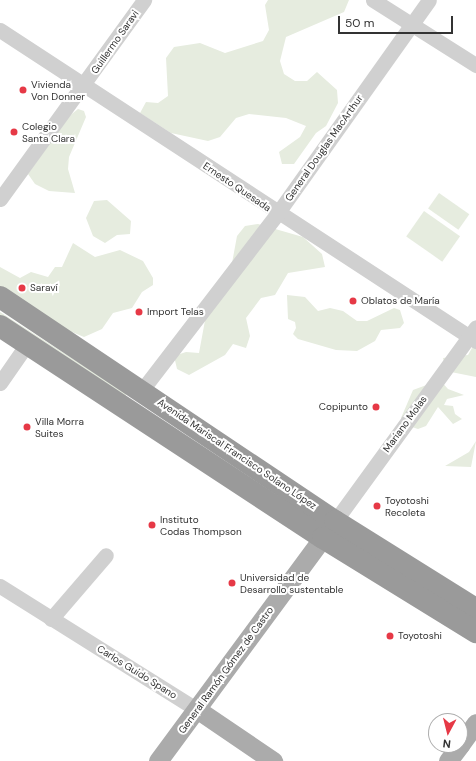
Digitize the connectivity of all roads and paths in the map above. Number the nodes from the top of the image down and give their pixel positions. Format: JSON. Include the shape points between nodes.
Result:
{"nodes":[{"id":1,"x":144,"y":0,"type":"edge"},
{"id":2,"x":373,"y":0,"type":"edge"},
{"id":3,"x":429,"y":0,"type":"edge"},
{"id":4,"x":411,"y":24,"type":"junction"},
{"id":5,"x":0,"y":30,"type":"edge"},
{"id":6,"x":476,"y":65,"type":"edge"},
{"id":7,"x":85,"y":84,"type":"junction"},
{"id":8,"x":0,"y":199,"type":"edge"},
{"id":9,"x":277,"y":214,"type":"junction"},
{"id":10,"x":0,"y":298,"type":"edge"},
{"id":11,"x":0,"y":326,"type":"edge"},
{"id":12,"x":474,"y":335,"type":"edge"},
{"id":13,"x":27,"y":344,"type":"junction"},
{"id":14,"x":0,"y":383,"type":"edge"},
{"id":15,"x":142,"y":390,"type":"junction"},
{"id":16,"x":329,"y":529,"type":"junction"},
{"id":17,"x":106,"y":555,"type":"dead end"},
{"id":18,"x":0,"y":586,"type":"edge"},
{"id":19,"x":476,"y":609,"type":"edge"},
{"id":20,"x":52,"y":619,"type":"junction"},
{"id":21,"x":476,"y":632,"type":"edge"},
{"id":22,"x":198,"y":710,"type":"junction"},
{"id":23,"x":476,"y":723,"type":"edge"},
{"id":24,"x":468,"y":734,"type":"edge"},
{"id":25,"x":158,"y":761,"type":"edge"},
{"id":26,"x":273,"y":761,"type":"edge"}],
"edges":[{"from":1,"to":7,"type":"street","name":"Guillermo Saravi"},
{"from":2,"to":4,"type":"street"},
{"from":3,"to":4,"type":"street","name":"General Douglas MacArthur"},
{"from":4,"to":6,"type":"street"},
{"from":4,"to":9,"type":"street","name":"General Douglas MacArthur"},
{"from":5,"to":7,"type":"street","name":"Ernesto Quesada"},
{"from":7,"to":8,"type":"street","name":"Guillermo Saravi"},
{"from":7,"to":9,"type":"street","name":"Ernesto Quesada"},
{"from":9,"to":12,"type":"street","name":"Ernesto Quesada"},
{"from":9,"to":15,"type":"street","name":"General Douglas MacArthur"},
{"from":10,"to":15,"type":"highway","name":"Avenida Mariscal Francisco Solano López"},
{"from":11,"to":13,"type":"highway","name":"Avenida Mariscal Francisco Solano López"},
{"from":12,"to":16,"type":"street","name":"Mariano Molas"},
{"from":13,"to":14,"type":"street"},
{"from":13,"to":16,"type":"highway","name":"Avenida Mariscal Francisco Solano López"},
{"from":15,"to":16,"type":"highway","name":"Avenida Mariscal Francisco Solano López"},
{"from":16,"to":19,"type":"highway","name":"Avenida Mariscal Francisco Solano López"},
{"from":16,"to":21,"type":"highway","name":"Avenida Mariscal Francisco Solano López"},
{"from":16,"to":22,"type":"main road","name":"General Ramón Gómez de Castro"},
{"from":17,"to":20,"type":"street"},
{"from":18,"to":20,"type":"street","name":"Carlos Guido Spano"},
{"from":20,"to":22,"type":"street","name":"Carlos Guido Spano"},
{"from":22,"to":25,"type":"main road","name":"General Ramón Gómez de Castro"},
{"from":22,"to":26,"type":"main road","name":"Carlos Guido Spano"},
{"from":23,"to":24,"type":"main road"}]}
